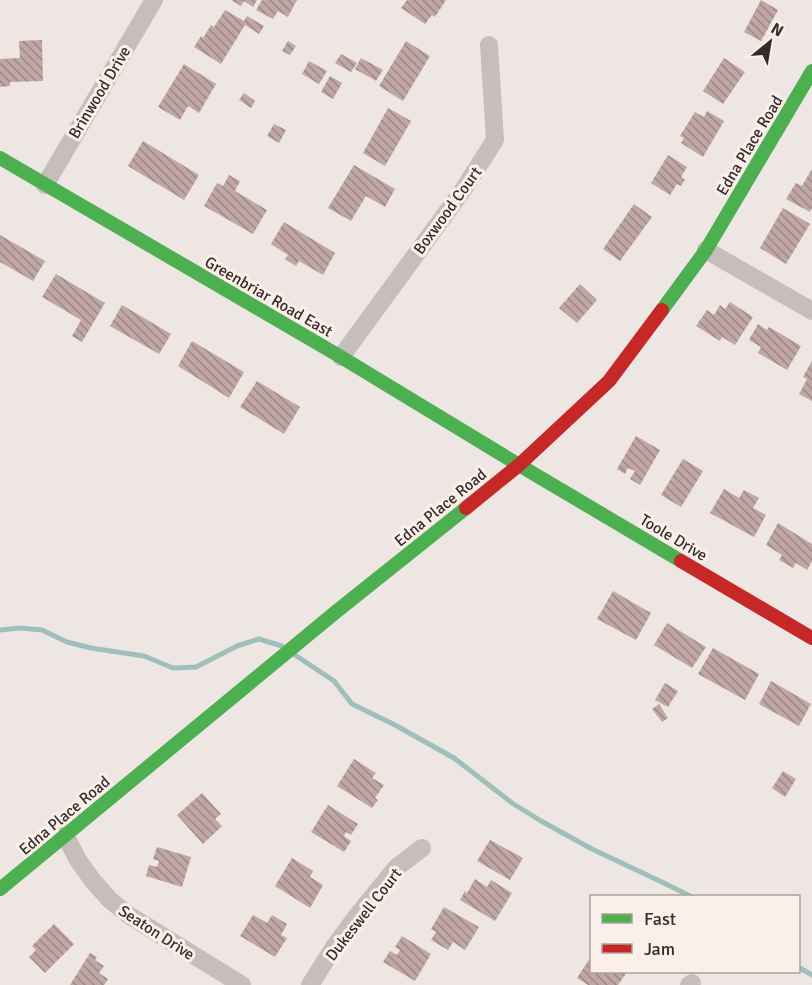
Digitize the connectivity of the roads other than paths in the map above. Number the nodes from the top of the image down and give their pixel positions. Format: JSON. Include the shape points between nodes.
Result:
{"nodes":[{"id":1,"x":154,"y":0,"type":"edge"},
{"id":2,"x":489,"y":45,"type":"dead end"},
{"id":3,"x":812,"y":71,"type":"edge"},
{"id":4,"x":0,"y":158,"type":"edge"},
{"id":5,"x":45,"y":185,"type":"junction"},
{"id":6,"x":706,"y":250,"type":"junction"},
{"id":7,"x":812,"y":311,"type":"edge"},
{"id":8,"x":341,"y":357,"type":"junction"},
{"id":9,"x":519,"y":465,"type":"junction"},
{"id":10,"x":812,"y":638,"type":"edge"},
{"id":11,"x":65,"y":835,"type":"junction"},
{"id":12,"x":422,"y":848,"type":"dead end"},
{"id":13,"x":0,"y":889,"type":"edge"},
{"id":14,"x":242,"y":985,"type":"edge"},
{"id":15,"x":309,"y":985,"type":"edge"}],
"edges":[{"from":1,"to":5,"type":"street","name":"Brinwood Drive"},
{"from":2,"to":8,"type":"street","name":"Boxwood Court","via":[[495,140]]},
{"from":3,"to":6,"type":"street","name":"Edna Place Road"},
{"from":4,"to":5,"type":"street","name":"Greenbriar Road East"},
{"from":5,"to":8,"type":"street","name":"Greenbriar Road East"},
{"from":6,"to":7,"type":"street"},
{"from":6,"to":9,"type":"street","name":"Edna Place Road","via":[[609,381]]},
{"from":8,"to":9,"type":"street","name":"Greenbriar Road East"},
{"from":9,"to":10,"type":"street","name":"Toole Drive"},
{"from":9,"to":11,"type":"street","name":"Edna Place Road"},
{"from":11,"to":13,"type":"street","name":"Edna Place Road"},
{"from":11,"to":14,"type":"street","name":"Seaton Drive","via":[[78,860],[110,900]]},
{"from":12,"to":15,"type":"street","name":"Dukeswell Court","via":[[396,868]]}]}
